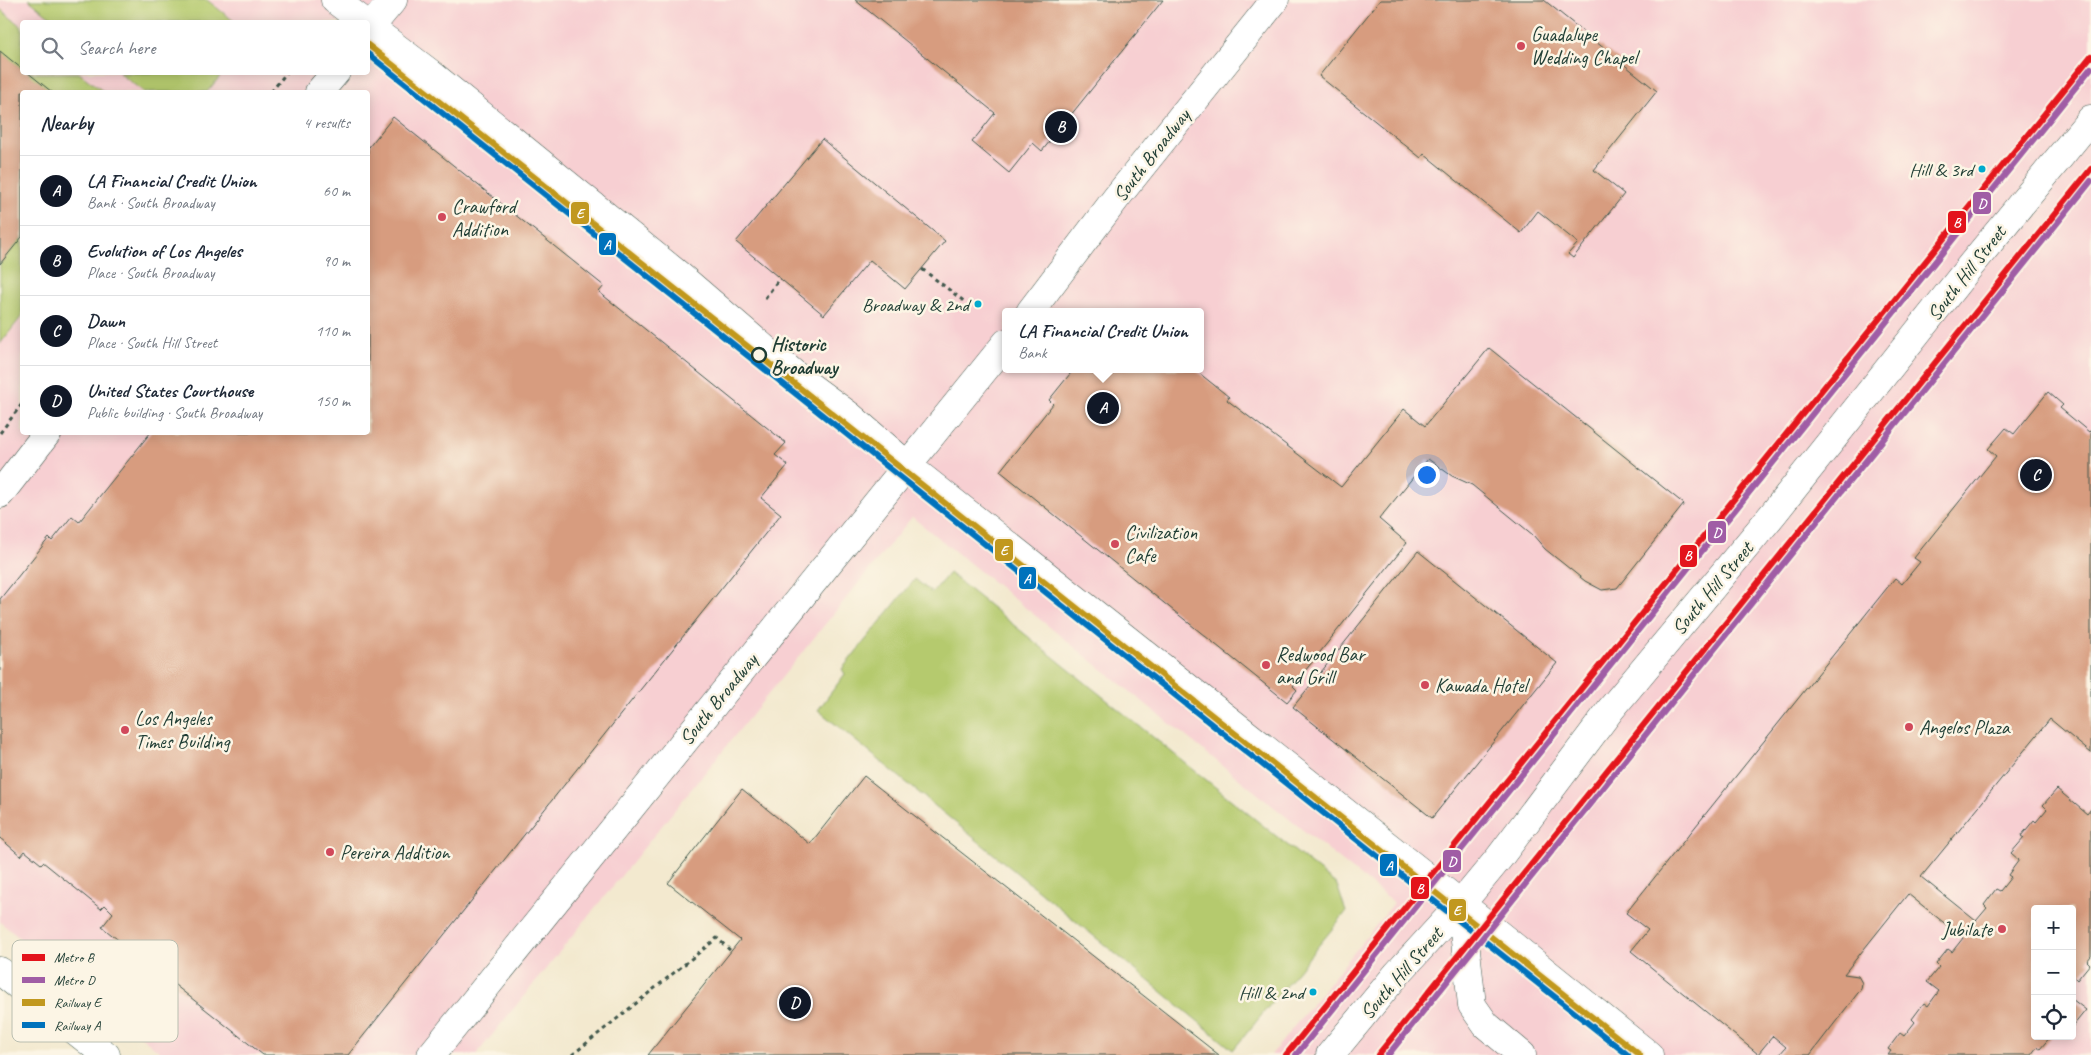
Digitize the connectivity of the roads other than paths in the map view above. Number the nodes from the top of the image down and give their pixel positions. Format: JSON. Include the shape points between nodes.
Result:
{"nodes":[{"id":1,"x":335,"y":0,"type":"edge"},
{"id":2,"x":393,"y":0,"type":"edge"},
{"id":3,"x":1275,"y":0,"type":"edge"},
{"id":4,"x":360,"y":20,"type":"edge"},
{"id":5,"x":370,"y":23,"type":"edge"},
{"id":6,"x":370,"y":28,"type":"edge"},
{"id":7,"x":333,"y":75,"type":"edge"},
{"id":8,"x":321,"y":90,"type":"edge"},
{"id":9,"x":2091,"y":119,"type":"edge"},
{"id":10,"x":1033,"y":308,"type":"edge"},
{"id":11,"x":1002,"y":348,"type":"edge"},
{"id":12,"x":46,"y":435,"type":"edge"},
{"id":13,"x":908,"y":466,"type":"junction"},
{"id":14,"x":0,"y":494,"type":"edge"},
{"id":15,"x":1461,"y":904,"type":"junction"},
{"id":16,"x":0,"y":971,"type":"edge"},
{"id":17,"x":12,"y":981,"type":"edge"},
{"id":18,"x":90,"y":1042,"type":"edge"},
{"id":19,"x":106,"y":1055,"type":"edge"},
{"id":20,"x":431,"y":1055,"type":"edge"},
{"id":21,"x":1330,"y":1055,"type":"edge"},
{"id":22,"x":1522,"y":1055,"type":"edge"},
{"id":23,"x":1649,"y":1055,"type":"edge"}],
"edges":[{"from":1,"to":4,"type":"main road"},
{"from":2,"to":5,"type":"main road"},
{"from":3,"to":10,"type":"main road","name":"South Broadway","via":[[1117,197]]},
{"from":6,"to":13,"type":"main road","via":[[680,276]]},
{"from":7,"to":8,"type":"main road"},
{"from":9,"to":15,"type":"main road","name":"South Hill Street","via":[[1774,514],[1611,709]]},
{"from":11,"to":13,"type":"main road","name":"South Broadway"},
{"from":12,"to":14,"type":"main road"},
{"from":13,"to":15,"type":"main road"},
{"from":13,"to":20,"type":"main road","name":"South Broadway"},
{"from":15,"to":21,"type":"main road","name":"South Hill Street"},
{"from":15,"to":22,"type":"main road","via":[[1472,1005],[1486,1025]]},
{"from":15,"to":23,"type":"main road"},
{"from":16,"to":17,"type":"main road"},
{"from":18,"to":19,"type":"main road"}]}
